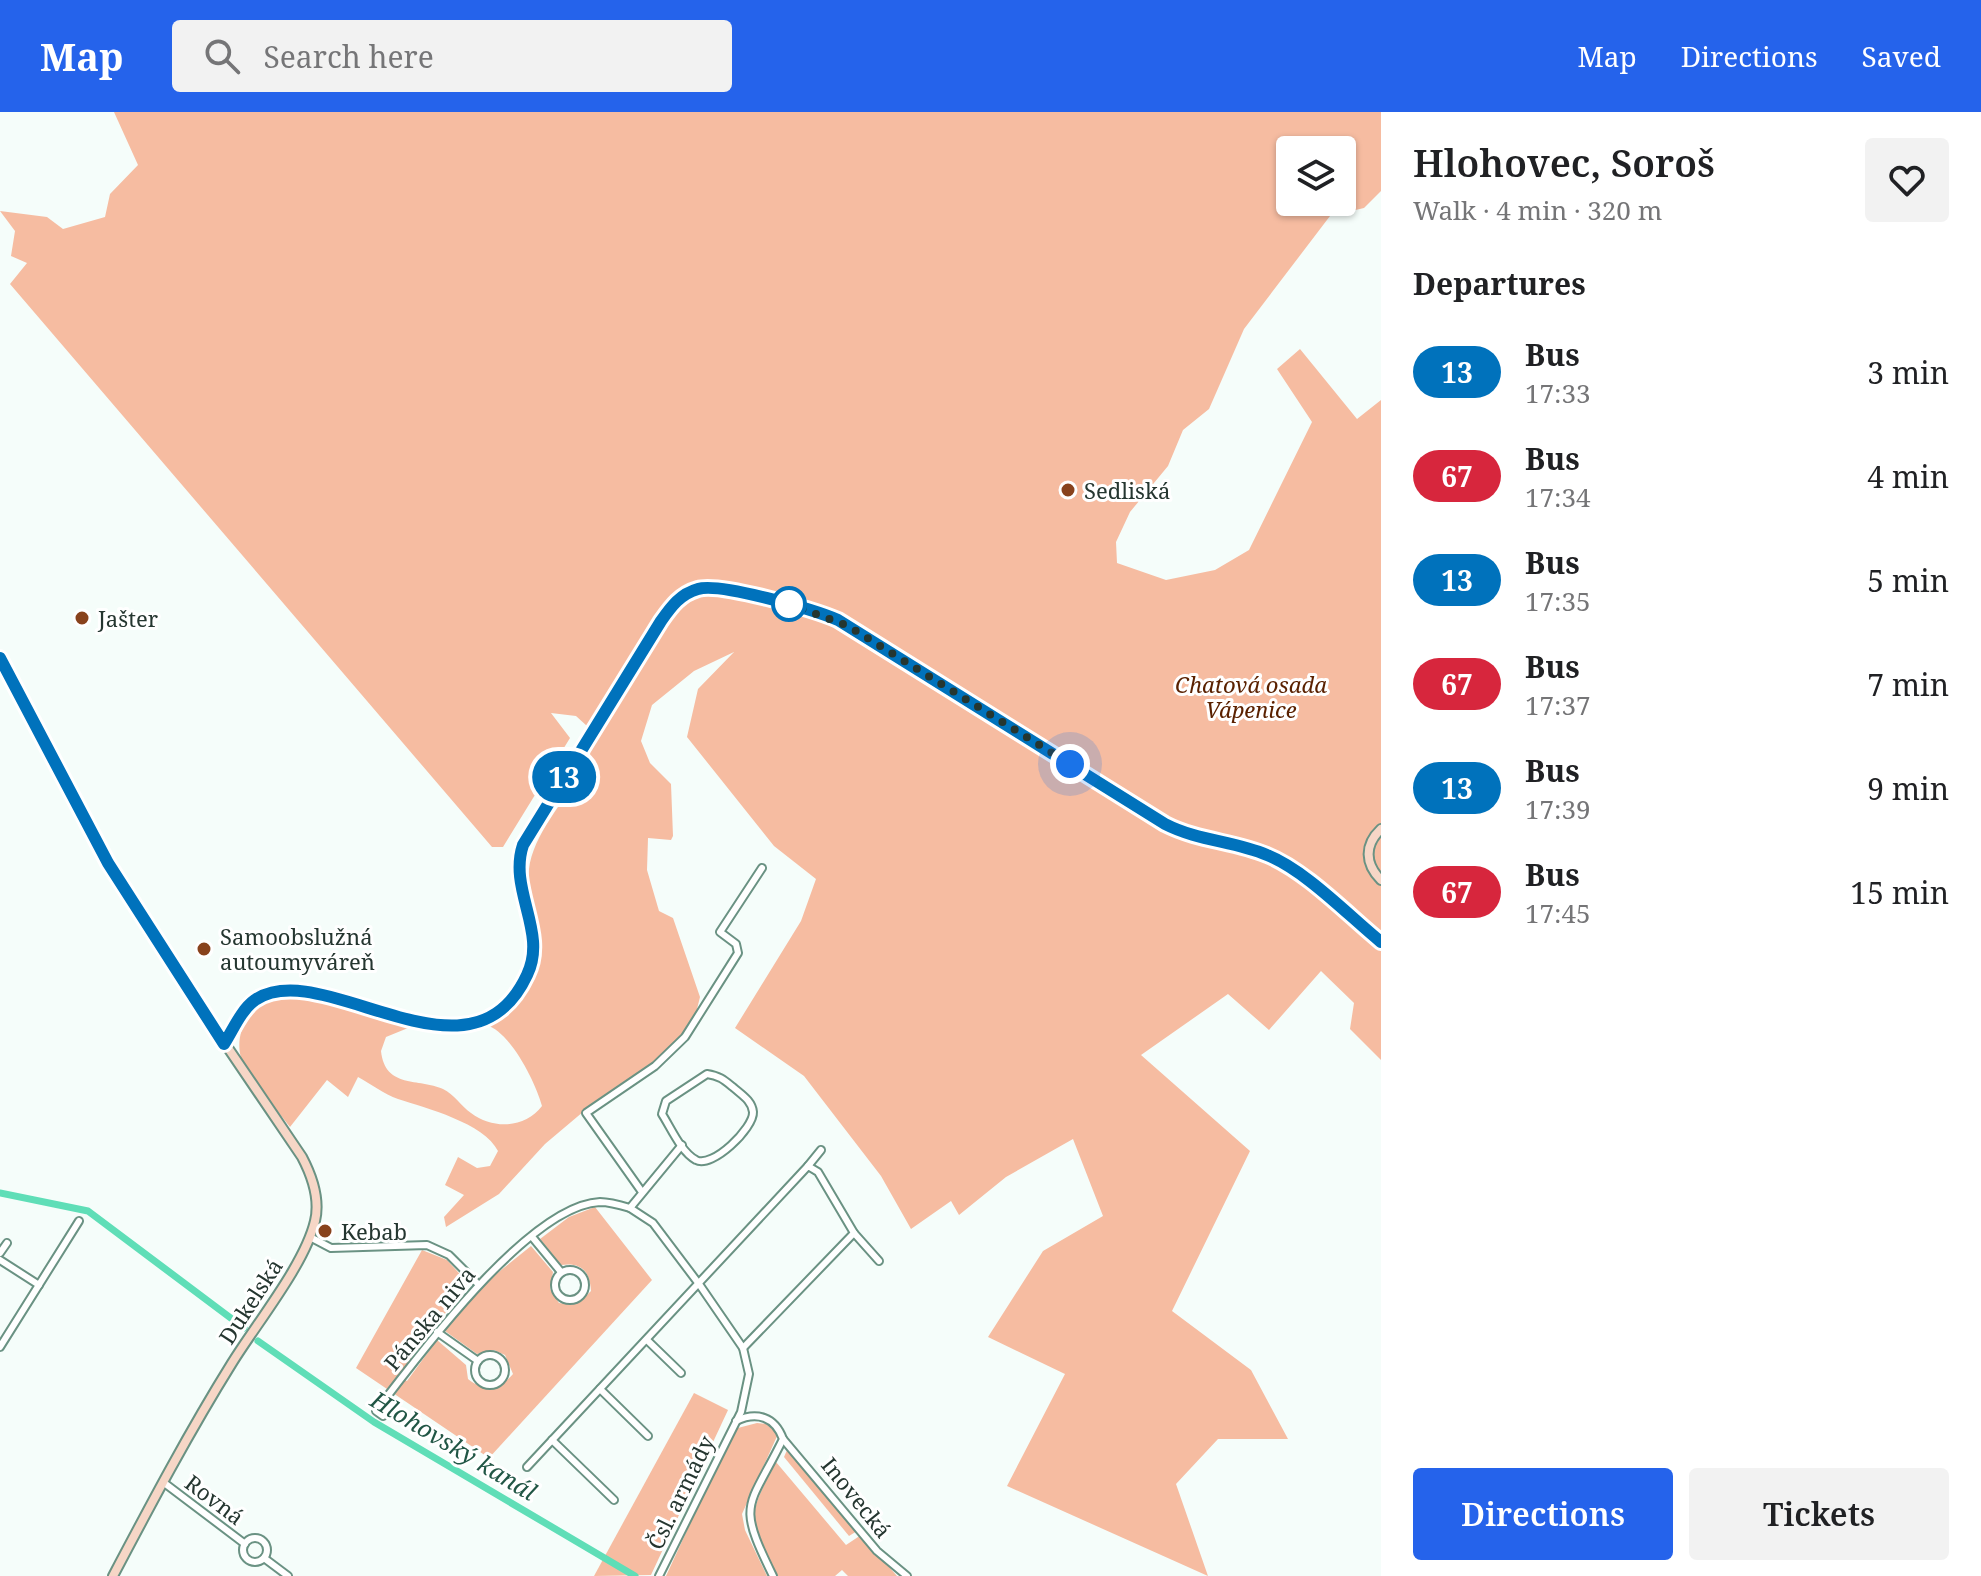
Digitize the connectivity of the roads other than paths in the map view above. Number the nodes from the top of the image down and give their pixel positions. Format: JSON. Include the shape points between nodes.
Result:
{"nodes":[{"id":1,"x":0,"y":658,"type":"edge"},
{"id":2,"x":1381,"y":829,"type":"edge"},
{"id":3,"x":762,"y":868,"type":"dead end"},
{"id":4,"x":1381,"y":880,"type":"edge"},
{"id":5,"x":1381,"y":942,"type":"edge"},
{"id":6,"x":224,"y":1044,"type":"junction"},
{"id":7,"x":682,"y":1145,"type":"junction"},
{"id":8,"x":821,"y":1150,"type":"dead end"},
{"id":9,"x":808,"y":1166,"type":"junction"},
{"id":10,"x":642,"y":1192,"type":"junction"},
{"id":11,"x":630,"y":1208,"type":"junction"},
{"id":12,"x":79,"y":1221,"type":"dead end"},
{"id":13,"x":854,"y":1233,"type":"junction"},
{"id":14,"x":310,"y":1237,"type":"junction"},
{"id":15,"x":533,"y":1238,"type":"junction"},
{"id":16,"x":7,"y":1243,"type":"dead end"},
{"id":17,"x":0,"y":1253,"type":"edge"},
{"id":18,"x":0,"y":1260,"type":"edge"},
{"id":19,"x":879,"y":1261,"type":"dead end"},
{"id":20,"x":561,"y":1272,"type":"junction"},
{"id":21,"x":477,"y":1283,"type":"junction"},
{"id":22,"x":699,"y":1284,"type":"junction"},
{"id":23,"x":39,"y":1285,"type":"junction"},
{"id":24,"x":437,"y":1332,"type":"junction"},
{"id":25,"x":647,"y":1340,"type":"junction"},
{"id":26,"x":0,"y":1347,"type":"edge"},
{"id":27,"x":743,"y":1348,"type":"junction"},
{"id":28,"x":478,"y":1361,"type":"junction"},
{"id":29,"x":681,"y":1373,"type":"dead end"},
{"id":30,"x":600,"y":1389,"type":"junction"},
{"id":31,"x":745,"y":1399,"type":"junction"},
{"id":32,"x":383,"y":1416,"type":"dead end"},
{"id":33,"x":757,"y":1416,"type":"junction"},
{"id":34,"x":733,"y":1423,"type":"junction"},
{"id":35,"x":648,"y":1436,"type":"dead end"},
{"id":36,"x":783,"y":1439,"type":"junction"},
{"id":37,"x":552,"y":1440,"type":"junction"},
{"id":38,"x":527,"y":1467,"type":"dead end"},
{"id":39,"x":163,"y":1482,"type":"junction"},
{"id":40,"x":614,"y":1500,"type":"dead end"},
{"id":41,"x":245,"y":1544,"type":"junction"},
{"id":42,"x":264,"y":1558,"type":"junction"},
{"id":43,"x":113,"y":1576,"type":"edge"},
{"id":44,"x":288,"y":1576,"type":"edge"},
{"id":45,"x":659,"y":1576,"type":"edge"},
{"id":46,"x":773,"y":1576,"type":"edge"},
{"id":47,"x":907,"y":1576,"type":"edge"}],
"edges":[{"from":1,"to":6,"type":"main road","name":"Dukelská","via":[[108,863]]},
{"from":2,"to":4,"type":"main road","via":[[1368,850],[1370,866]]},
{"from":3,"to":10,"type":"street","via":[[720,932],[736,944],[738,953],[696,1023],[666,1057],[586,1113]]},
{"from":5,"to":6,"type":"main road","via":[[1280,862],[1165,824],[838,620],[704,587],[681,597],[661,621],[523,845],[519,881],[532,930],[533,958],[512,1000],[489,1016],[453,1026],[304,993],[273,992],[247,1007]]},
{"from":6,"to":14,"type":"main road","name":"Dukelská","via":[[309,1170],[317,1210]]},
{"from":7,"to":7,"type":"street","via":[[693,1159],[715,1159],[749,1125],[754,1114],[750,1102],[720,1076],[707,1074],[666,1101],[662,1114]]},
{"from":7,"to":10,"type":"street"},
{"from":8,"to":9,"type":"street"},
{"from":9,"to":13,"type":"street","via":[[818,1172]]},
{"from":9,"to":22,"type":"street"},
{"from":10,"to":11,"type":"street"},
{"from":11,"to":15,"type":"street","name":"Pánska niva","via":[[600,1202],[584,1205]]},
{"from":11,"to":22,"type":"street","via":[[653,1223]]},
{"from":12,"to":23,"type":"street"},
{"from":13,"to":19,"type":"street"},
{"from":13,"to":27,"type":"street"},
{"from":14,"to":21,"type":"street","via":[[331,1248],[427,1245],[449,1255]]},
{"from":14,"to":39,"type":"main road","name":"Dukelská"},
{"from":15,"to":20,"type":"street"},
{"from":15,"to":21,"type":"street","name":"Pánska niva"},
{"from":16,"to":17,"type":"street"},
{"from":18,"to":23,"type":"street"},
{"from":20,"to":20,"type":"street","via":[[575,1270],[583,1276],[585,1290],[579,1297],[559,1296],[555,1286]]},
{"from":21,"to":24,"type":"street","name":"Pánska niva"},
{"from":22,"to":25,"type":"street"},
{"from":22,"to":27,"type":"street"},
{"from":23,"to":26,"type":"street"},
{"from":24,"to":28,"type":"street"},
{"from":24,"to":32,"type":"street","name":"Pánska niva","via":[[376,1411]]},
{"from":25,"to":29,"type":"street"},
{"from":25,"to":30,"type":"street"},
{"from":27,"to":31,"type":"street","via":[[749,1374]]},
{"from":28,"to":28,"type":"street","via":[[475,1370],[481,1382],[490,1384],[502,1377],[500,1359],[486,1355]]},
{"from":30,"to":35,"type":"street"},
{"from":30,"to":37,"type":"street"},
{"from":31,"to":33,"type":"street"},
{"from":31,"to":34,"type":"street","name":"Čsl. armády"},
{"from":33,"to":34,"type":"street"},
{"from":33,"to":36,"type":"street","name":"Inovecká","via":[[779,1427]]},
{"from":34,"to":45,"type":"street","name":"Čsl. armády"},
{"from":36,"to":46,"type":"street","via":[[747,1514]]},
{"from":36,"to":47,"type":"street","name":"Inovecká","via":[[877,1551]]},
{"from":37,"to":38,"type":"street"},
{"from":37,"to":40,"type":"street"},
{"from":39,"to":41,"type":"street","name":"Rovná"},
{"from":39,"to":43,"type":"main road","name":"Dukelská"},
{"from":41,"to":42,"type":"street","name":"Rovná","via":[[249,1561]]},
{"from":41,"to":42,"type":"street","name":"Rovná","via":[[255,1538],[262,1541]]},
{"from":42,"to":44,"type":"street","name":"Rovná"}]}
